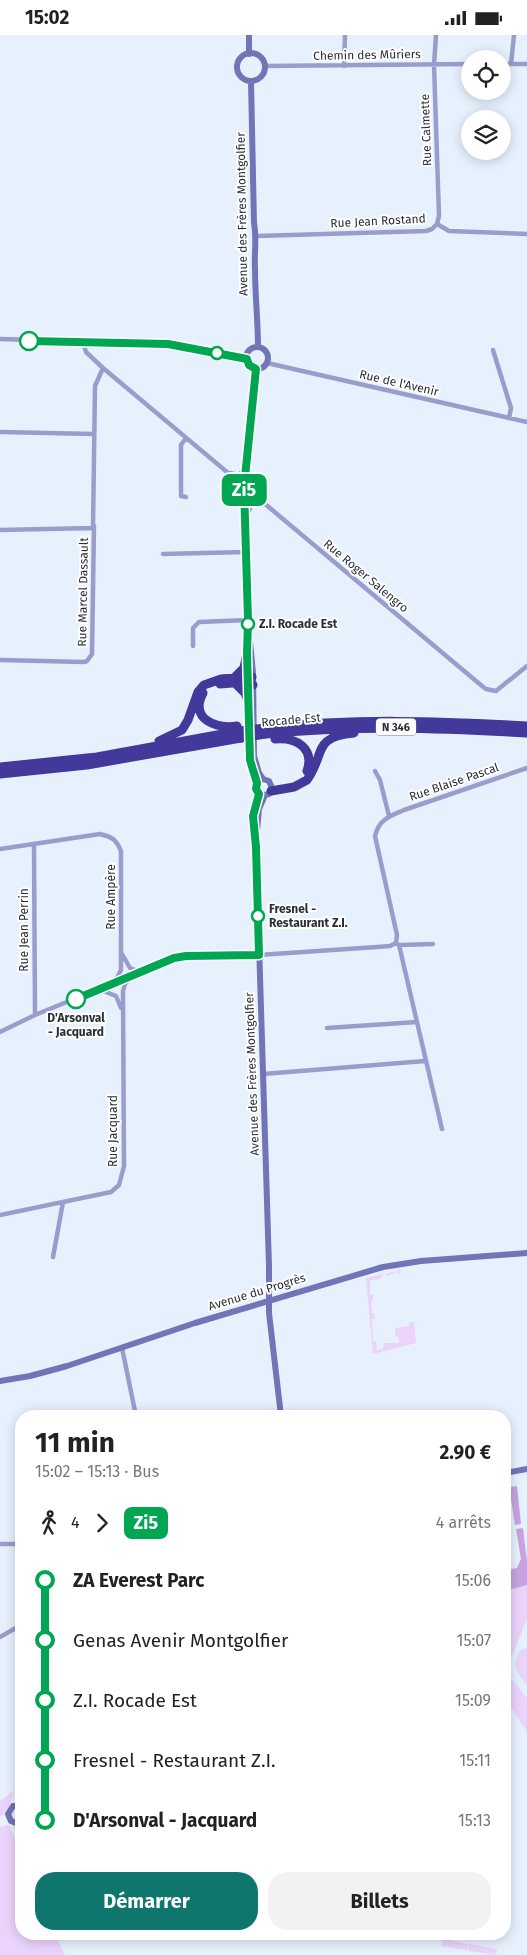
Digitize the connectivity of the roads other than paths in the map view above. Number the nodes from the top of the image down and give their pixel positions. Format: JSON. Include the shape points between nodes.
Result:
{"nodes":[{"id":1,"x":249,"y":35,"type":"edge"},
{"id":2,"x":345,"y":35,"type":"edge"},
{"id":3,"x":436,"y":35,"type":"edge"},
{"id":4,"x":514,"y":35,"type":"edge"},
{"id":5,"x":249,"y":54,"type":"junction"},
{"id":6,"x":461,"y":64,"type":"edge"},
{"id":7,"x":511,"y":64,"type":"joint"},
{"id":8,"x":527,"y":64,"type":"edge"},
{"id":9,"x":434,"y":65,"type":"junction"},
{"id":10,"x":265,"y":66,"type":"junction"},
{"id":11,"x":344,"y":66,"type":"junction"},
{"id":12,"x":251,"y":81,"type":"junction"},
{"id":13,"x":436,"y":224,"type":"junction"},
{"id":14,"x":527,"y":233,"type":"edge"},
{"id":15,"x":256,"y":236,"type":"junction"},
{"id":16,"x":172,"y":337,"type":"dead end"},
{"id":17,"x":0,"y":340,"type":"edge"},
{"id":18,"x":83,"y":343,"type":"junction"},
{"id":19,"x":170,"y":344,"type":"junction"},
{"id":20,"x":258,"y":347,"type":"junction"},
{"id":21,"x":493,"y":350,"type":"dead end"},
{"id":22,"x":247,"y":359,"type":"junction"},
{"id":23,"x":267,"y":363,"type":"junction"},
{"id":24,"x":103,"y":368,"type":"junction"},
{"id":25,"x":256,"y":369,"type":"junction"},
{"id":26,"x":510,"y":418,"type":"junction"},
{"id":27,"x":527,"y":422,"type":"edge"},
{"id":28,"x":0,"y":433,"type":"edge"},
{"id":29,"x":94,"y":434,"type":"junction"},
{"id":30,"x":186,"y":438,"type":"junction"},
{"id":31,"x":245,"y":468,"type":"junction"},
{"id":32,"x":227,"y":471,"type":"junction"},
{"id":33,"x":244,"y":487,"type":"junction"},
{"id":34,"x":186,"y":497,"type":"dead end"},
{"id":35,"x":261,"y":501,"type":"junction"},
{"id":36,"x":245,"y":521,"type":"junction"},
{"id":37,"x":94,"y":525,"type":"junction"},
{"id":38,"x":0,"y":530,"type":"edge"},
{"id":39,"x":246,"y":552,"type":"junction"},
{"id":40,"x":163,"y":554,"type":"dead end"},
{"id":41,"x":248,"y":620,"type":"junction"},
{"id":42,"x":193,"y":646,"type":"dead end"},
{"id":43,"x":247,"y":653,"type":"junction"},
{"id":44,"x":0,"y":660,"type":"edge"},
{"id":45,"x":527,"y":666,"type":"edge"},
{"id":46,"x":236,"y":680,"type":"junction"},
{"id":47,"x":251,"y":681,"type":"junction"},
{"id":48,"x":248,"y":703,"type":"junction"},
{"id":49,"x":527,"y":726,"type":"edge"},
{"id":50,"x":420,"y":727,"type":"junction"},
{"id":51,"x":265,"y":731,"type":"junction"},
{"id":52,"x":527,"y":733,"type":"edge"},
{"id":53,"x":240,"y":734,"type":"junction"},
{"id":54,"x":140,"y":749,"type":"junction"},
{"id":55,"x":0,"y":767,"type":"edge"},
{"id":56,"x":527,"y":768,"type":"edge"},
{"id":57,"x":375,"y":771,"type":"dead end"},
{"id":58,"x":0,"y":774,"type":"edge"},
{"id":59,"x":257,"y":783,"type":"junction"},
{"id":60,"x":266,"y":789,"type":"junction"},
{"id":61,"x":389,"y":816,"type":"junction"},
{"id":62,"x":34,"y":845,"type":"junction"},
{"id":63,"x":0,"y":849,"type":"edge"},
{"id":64,"x":397,"y":944,"type":"junction"},
{"id":65,"x":433,"y":944,"type":"dead end"},
{"id":66,"x":121,"y":953,"type":"junction"},
{"id":67,"x":259,"y":955,"type":"junction"},
{"id":68,"x":141,"y":971,"type":"junction"},
{"id":69,"x":134,"y":974,"type":"junction"},
{"id":70,"x":113,"y":983,"type":"junction"},
{"id":71,"x":99,"y":989,"type":"junction"},
{"id":72,"x":122,"y":1012,"type":"junction"},
{"id":73,"x":35,"y":1015,"type":"junction"},
{"id":74,"x":417,"y":1022,"type":"junction"},
{"id":75,"x":327,"y":1029,"type":"dead end"},
{"id":76,"x":0,"y":1032,"type":"edge"},
{"id":77,"x":425,"y":1061,"type":"junction"},
{"id":78,"x":263,"y":1074,"type":"junction"},
{"id":79,"x":442,"y":1129,"type":"dead end"},
{"id":80,"x":63,"y":1202,"type":"junction"},
{"id":81,"x":0,"y":1215,"type":"edge"},
{"id":82,"x":527,"y":1253,"type":"edge"},
{"id":83,"x":53,"y":1257,"type":"dead end"},
{"id":84,"x":269,"y":1300,"type":"junction"},
{"id":85,"x":122,"y":1347,"type":"junction"},
{"id":86,"x":0,"y":1381,"type":"edge"},
{"id":87,"x":135,"y":1410,"type":"edge"},
{"id":88,"x":281,"y":1410,"type":"edge"},
{"id":89,"x":527,"y":1469,"type":"edge"},
{"id":90,"x":511,"y":1472,"type":"edge"},
{"id":91,"x":15,"y":1543,"type":"edge"},
{"id":92,"x":0,"y":1544,"type":"edge"},
{"id":93,"x":15,"y":1628,"type":"edge"},
{"id":94,"x":0,"y":1637,"type":"edge"},
{"id":95,"x":15,"y":1806,"type":"edge"},
{"id":96,"x":8,"y":1816,"type":"junction"},
{"id":97,"x":0,"y":1819,"type":"edge"},
{"id":98,"x":15,"y":1823,"type":"edge"}],
"edges":[{"from":1,"to":5,"type":"street"},
{"from":2,"to":11,"type":"street"},
{"from":3,"to":9,"type":"street","name":"Rue Calmette"},
{"from":4,"to":7,"type":"street"},
{"from":5,"to":10,"type":"street","via":[[260,57]]},
{"from":5,"to":12,"type":"street","via":[[239,61],[238,70],[243,78]]},
{"from":6,"to":9,"type":"street","name":"Chemin des Mûriers"},
{"from":7,"to":8,"type":"street"},
{"from":9,"to":11,"type":"street","name":"Chemin des Mûriers"},
{"from":9,"to":13,"type":"street","name":"Rue Calmette"},
{"from":10,"to":11,"type":"street","name":"Chemin des Mûriers"},
{"from":10,"to":12,"type":"street","via":[[263,75]]},
{"from":12,"to":15,"type":"street","name":"Avenue des Frères Montgolfier"},
{"from":13,"to":14,"type":"street","name":"Rue Jean Rostand","via":[[449,231]]},
{"from":13,"to":15,"type":"street","name":"Rue Jean Rostand","via":[[426,231]]},
{"from":15,"to":20,"type":"street","name":"Avenue des Frères Montgolfier"},
{"from":16,"to":19,"type":"street"},
{"from":17,"to":18,"type":"street"},
{"from":18,"to":19,"type":"street"},
{"from":18,"to":24,"type":"street","name":"Rue Roger Salengro","via":[[86,352]]},
{"from":19,"to":22,"type":"street"},
{"from":20,"to":22,"type":"street","via":[[250,351]]},
{"from":20,"to":23,"type":"street","via":[[266,352]]},
{"from":21,"to":26,"type":"street","via":[[511,409]]},
{"from":22,"to":25,"type":"street","via":[[249,365]]},
{"from":23,"to":25,"type":"street"},
{"from":23,"to":26,"type":"street","name":"Rue de l'Avenir"},
{"from":24,"to":29,"type":"street","name":"Rue Marcel Dassault","via":[[95,386]]},
{"from":24,"to":30,"type":"street","name":"Rue Roger Salengro"},
{"from":25,"to":31,"type":"street","name":"Avenue des Frères Montgolfier"},
{"from":26,"to":27,"type":"street","name":"Rue de l'Avenir"},
{"from":28,"to":29,"type":"street"},
{"from":29,"to":37,"type":"street","name":"Rue Marcel Dassault"},
{"from":30,"to":32,"type":"street","name":"Rue Roger Salengro"},
{"from":30,"to":34,"type":"street","via":[[181,445],[181,497]]},
{"from":31,"to":32,"type":"street","via":[[239,475]]},
{"from":31,"to":33,"type":"street","name":"Avenue des Frères Montgolfier"},
{"from":32,"to":33,"type":"street","name":"Rue Roger Salengro"},
{"from":33,"to":35,"type":"street","name":"Rue Roger Salengro"},
{"from":33,"to":36,"type":"street","name":"Avenue des Frères Montgolfier"},
{"from":35,"to":36,"type":"street","via":[[252,504]]},
{"from":35,"to":45,"type":"street","name":"Rue Roger Salengro","via":[[486,689],[496,691]]},
{"from":36,"to":39,"type":"street","name":"Avenue des Frères Montgolfier"},
{"from":37,"to":38,"type":"street","name":"Rue Marcel Dassault","via":[[90,529]]},
{"from":37,"to":44,"type":"street","name":"Rue Marcel Dassault","via":[[90,658],[84,661]]},
{"from":39,"to":40,"type":"street"},
{"from":39,"to":41,"type":"street","name":"Avenue des Frères Montgolfier"},
{"from":41,"to":42,"type":"street","via":[[199,622],[193,628]]},
{"from":41,"to":43,"type":"street","name":"Avenue des Frères Montgolfier"},
{"from":41,"to":47,"type":"street","name":"Avenue des Frères Montgolfier"},
{"from":43,"to":46,"type":"highway","via":[[244,668]]},
{"from":43,"to":47,"type":"street","name":"Avenue des Frères Montgolfier"},
{"from":46,"to":47,"type":"highway"},
{"from":46,"to":48,"type":"highway"},
{"from":46,"to":53,"type":"highway","via":[[214,684],[204,690],[199,699],[205,720]]},
{"from":46,"to":54,"type":"highway","via":[[212,681],[204,685],[182,730]]},
{"from":47,"to":48,"type":"street","name":"Avenue des Frères Montgolfier"},
{"from":47,"to":60,"type":"street","name":"Avenue des Frères Montgolfier","via":[[254,756]]},
{"from":48,"to":59,"type":"street","name":"Avenue des Frères Montgolfier","via":[[250,760]]},
{"from":49,"to":51,"type":"highway","name":"Rocade Est","number":"N 346","via":[[394,720],[326,723]]},
{"from":50,"to":51,"type":"highway","name":"Rocade Est","number":"N 346"},
{"from":50,"to":52,"type":"highway","name":"Rocade Est","number":"N 346"},
{"from":50,"to":60,"type":"highway","via":[[415,731],[371,731],[331,738],[322,747],[307,780],[294,787]]},
{"from":51,"to":53,"type":"highway","name":"Rocade Est","number":"N 346","bridge":true},
{"from":51,"to":60,"type":"highway","via":[[295,741],[310,757],[307,773],[300,781]]},
{"from":53,"to":54,"type":"highway","name":"Rocade Est","number":"N 346"},
{"from":53,"to":58,"type":"highway","via":[[159,755],[152,753],[87,765]]},
{"from":54,"to":55,"type":"highway","name":"Rocade Est","number":"N 346"},
{"from":56,"to":61,"type":"street","name":"Rue Blaise Pascal"},
{"from":57,"to":61,"type":"street"},
{"from":59,"to":60,"type":"street"},
{"from":59,"to":60,"type":"street","name":"Avenue des Frères Montgolfier","via":[[256,788]]},
{"from":60,"to":67,"type":"street","name":"Avenue des Frères Montgolfier","via":[[259,809],[256,847]]},
{"from":61,"to":64,"type":"street","via":[[378,826],[376,836]]},
{"from":62,"to":63,"type":"street","name":"Rue Ampère"},
{"from":62,"to":66,"type":"street","name":"Rue Ampère","via":[[100,834],[112,837],[118,843],[121,851]]},
{"from":62,"to":73,"type":"street","name":"Rue Jean Perrin"},
{"from":64,"to":65,"type":"street"},
{"from":64,"to":67,"type":"street"},
{"from":64,"to":74,"type":"street"},
{"from":66,"to":68,"type":"street","via":[[130,968]]},
{"from":66,"to":70,"type":"street","name":"Rue Ampère","via":[[120,974]]},
{"from":67,"to":68,"type":"street","via":[[186,956]]},
{"from":67,"to":78,"type":"street","name":"Avenue des Frères Montgolfier"},
{"from":68,"to":69,"type":"street"},
{"from":69,"to":70,"type":"street"},
{"from":69,"to":72,"type":"street","name":"Rue Jacquard","via":[[124,988]]},
{"from":70,"to":71,"type":"street"},
{"from":71,"to":72,"type":"street","via":[[116,996]]},
{"from":71,"to":73,"type":"street"},
{"from":72,"to":80,"type":"street","name":"Rue Jacquard","via":[[122,1177],[111,1192]]},
{"from":73,"to":76,"type":"street"},
{"from":74,"to":75,"type":"street"},
{"from":74,"to":77,"type":"street"},
{"from":77,"to":78,"type":"street"},
{"from":77,"to":79,"type":"street"},
{"from":78,"to":84,"type":"street","name":"Avenue des Frères Montgolfier"},
{"from":80,"to":81,"type":"street","name":"Rue Jacquard"},
{"from":80,"to":83,"type":"street"},
{"from":82,"to":84,"type":"street","name":"Avenue du Progrès","via":[[398,1263]]},
{"from":84,"to":85,"type":"street","name":"Avenue du Progrès"},
{"from":84,"to":88,"type":"street","name":"Avenue des Frères Montgolfier"},
{"from":85,"to":86,"type":"street","name":"Avenue du Progrès","via":[[55,1370]]},
{"from":85,"to":87,"type":"street"},
{"from":89,"to":90,"type":"street"},
{"from":91,"to":92,"type":"street"},
{"from":93,"to":94,"type":"street"},
{"from":95,"to":96,"type":"street"},
{"from":96,"to":97,"type":"street"},
{"from":96,"to":98,"type":"street"}]}
